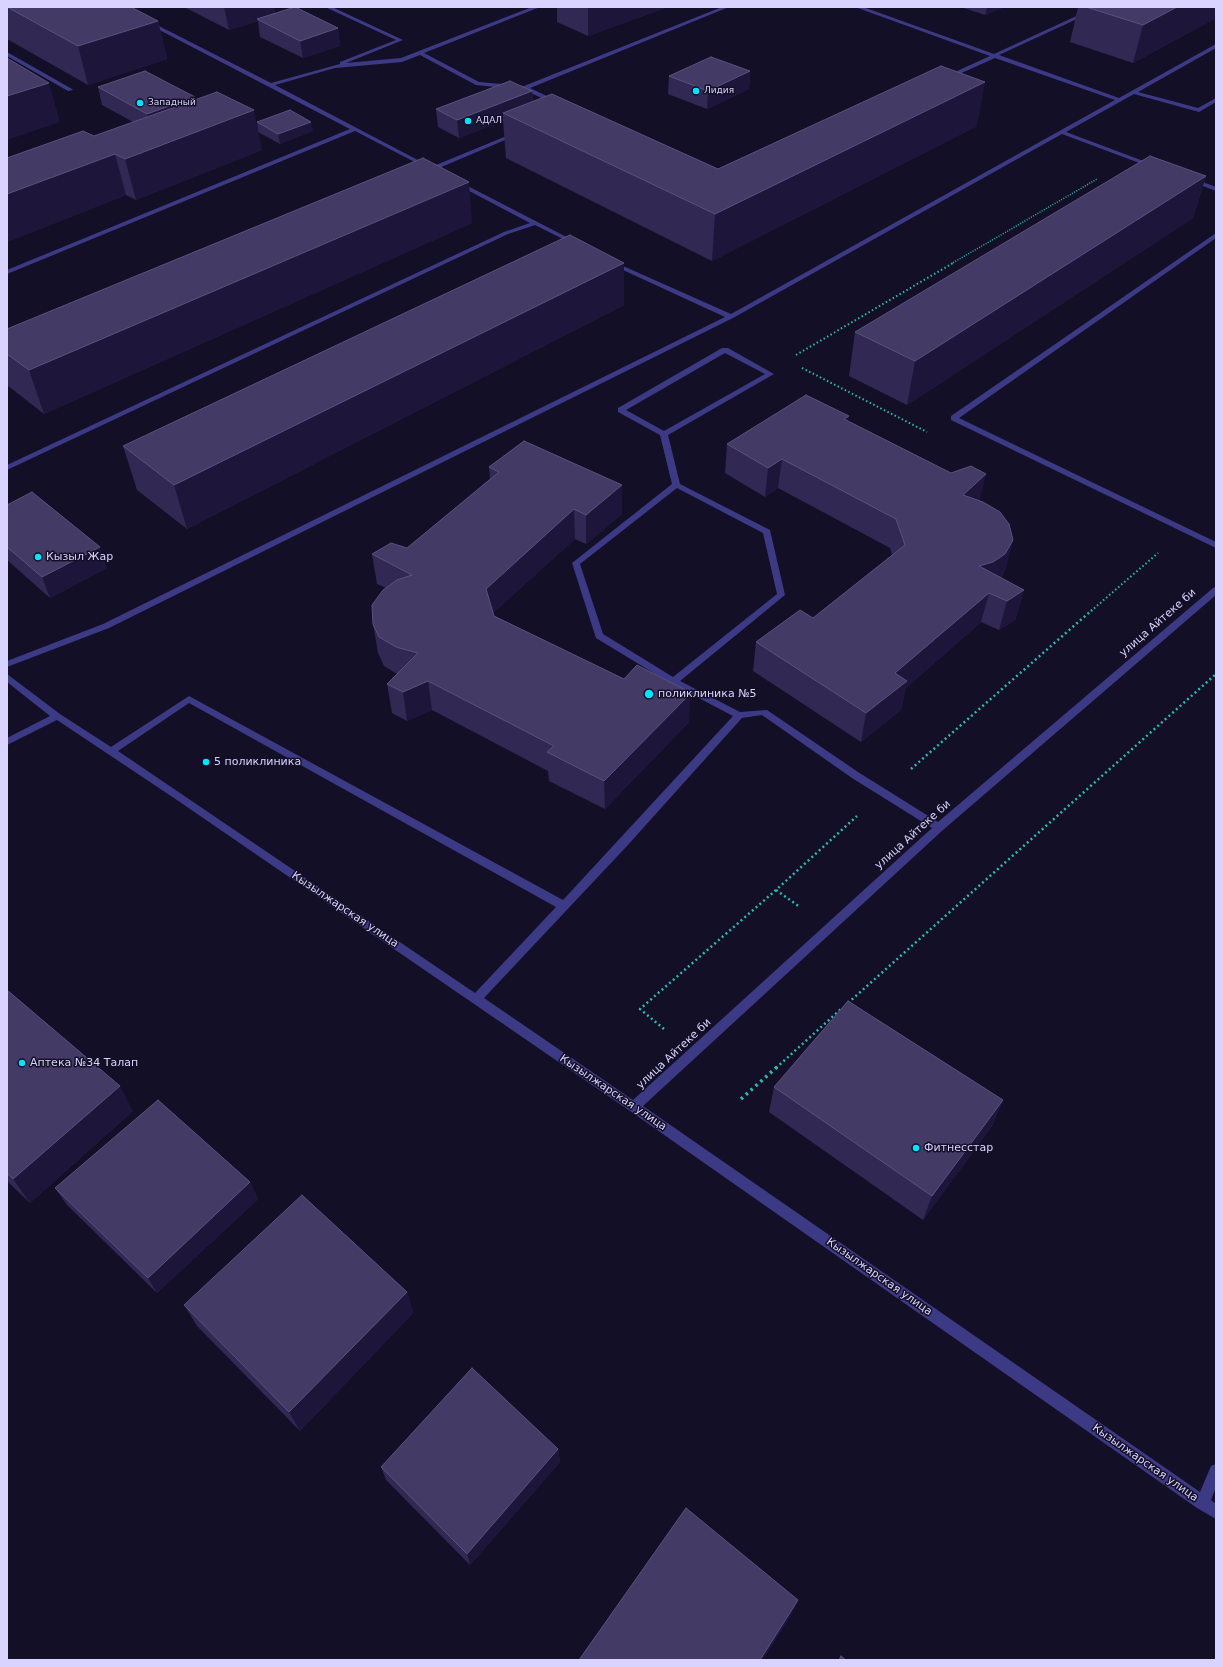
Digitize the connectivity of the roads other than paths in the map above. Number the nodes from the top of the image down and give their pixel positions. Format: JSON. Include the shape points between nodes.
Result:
{"nodes":[{"id":1,"x":328,"y":7,"type":"edge"},
{"id":2,"x":537,"y":7,"type":"edge"},
{"id":3,"x":726,"y":7,"type":"edge"},
{"id":4,"x":858,"y":7,"type":"edge"},
{"id":5,"x":1100,"y":7,"type":"edge"},
{"id":6,"x":146,"y":21,"type":"edge"},
{"id":7,"x":1216,"y":46,"type":"edge"},
{"id":8,"x":420,"y":53,"type":"junction"},
{"id":9,"x":7,"y":54,"type":"edge"},
{"id":10,"x":994,"y":56,"type":"junction"},
{"id":11,"x":334,"y":66,"type":"junction"},
{"id":12,"x":943,"y":79,"type":"edge"},
{"id":13,"x":270,"y":85,"type":"junction"},
{"id":14,"x":525,"y":88,"type":"junction"},
{"id":15,"x":70,"y":90,"type":"edge"},
{"id":16,"x":1132,"y":92,"type":"junction"},
{"id":17,"x":1118,"y":100,"type":"junction"},
{"id":18,"x":1216,"y":100,"type":"edge"},
{"id":19,"x":560,"y":104,"type":"edge"},
{"id":20,"x":355,"y":129,"type":"junction"},
{"id":21,"x":524,"y":131,"type":"dead end"},
{"id":22,"x":1061,"y":132,"type":"junction"},
{"id":23,"x":432,"y":169,"type":"junction"},
{"id":24,"x":1159,"y":169,"type":"edge"},
{"id":25,"x":439,"y":173,"type":"edge"},
{"id":26,"x":1186,"y":178,"type":"edge"},
{"id":27,"x":453,"y":180,"type":"edge"},
{"id":28,"x":1216,"y":189,"type":"edge"},
{"id":29,"x":535,"y":223,"type":"junction"},
{"id":30,"x":1216,"y":235,"type":"edge"},
{"id":31,"x":582,"y":247,"type":"edge"},
{"id":32,"x":609,"y":261,"type":"edge"},
{"id":33,"x":7,"y":272,"type":"edge"},
{"id":34,"x":731,"y":317,"type":"junction"},
{"id":35,"x":664,"y":434,"type":"junction"},
{"id":36,"x":7,"y":468,"type":"edge"},
{"id":37,"x":676,"y":485,"type":"junction"},
{"id":38,"x":1216,"y":545,"type":"edge"},
{"id":39,"x":1216,"y":590,"type":"edge"},
{"id":40,"x":7,"y":664,"type":"edge"},
{"id":41,"x":7,"y":676,"type":"edge"},
{"id":42,"x":673,"y":681,"type":"junction"},
{"id":43,"x":739,"y":714,"type":"junction"},
{"id":44,"x":57,"y":716,"type":"junction"},
{"id":45,"x":7,"y":742,"type":"edge"},
{"id":46,"x":111,"y":751,"type":"junction"},
{"id":47,"x":939,"y":827,"type":"junction"},
{"id":48,"x":564,"y":906,"type":"junction"},
{"id":49,"x":476,"y":999,"type":"junction"},
{"id":50,"x":634,"y":1107,"type":"junction"},
{"id":51,"x":1216,"y":1471,"type":"edge"},
{"id":52,"x":1202,"y":1503,"type":"junction"},
{"id":53,"x":1216,"y":1512,"type":"edge"}],
"edges":[{"from":1,"to":11,"type":"street","via":[[400,40]]},
{"from":2,"to":8,"type":"street"},
{"from":3,"to":14,"type":"street"},
{"from":4,"to":10,"type":"street"},
{"from":5,"to":10,"type":"street"},
{"from":6,"to":13,"type":"street"},
{"from":7,"to":16,"type":"street"},
{"from":8,"to":11,"type":"street","via":[[402,60]]},
{"from":8,"to":14,"type":"street","via":[[478,84]]},
{"from":9,"to":15,"type":"street"},
{"from":10,"to":12,"type":"street"},
{"from":10,"to":17,"type":"street"},
{"from":11,"to":13,"type":"street"},
{"from":13,"to":20,"type":"street"},
{"from":14,"to":19,"type":"street"},
{"from":16,"to":17,"type":"street"},
{"from":16,"to":18,"type":"street","via":[[1199,110]]},
{"from":17,"to":22,"type":"street"},
{"from":20,"to":23,"type":"street"},
{"from":20,"to":33,"type":"street"},
{"from":21,"to":23,"type":"street"},
{"from":22,"to":24,"type":"street"},
{"from":22,"to":34,"type":"street"},
{"from":23,"to":25,"type":"street"},
{"from":26,"to":28,"type":"street"},
{"from":27,"to":29,"type":"street"},
{"from":29,"to":31,"type":"street"},
{"from":29,"to":36,"type":"street","via":[[506,233]]},
{"from":30,"to":38,"type":"street","via":[[954,418]]},
{"from":32,"to":34,"type":"street"},
{"from":34,"to":40,"type":"street","via":[[106,626]]},
{"from":35,"to":35,"type":"street","via":[[756,381],[770,374],[725,350],[621,410]]},
{"from":35,"to":37,"type":"street"},
{"from":37,"to":42,"type":"street","via":[[576,563],[599,636]]},
{"from":37,"to":42,"type":"street","via":[[767,532],[781,595]]},
{"from":39,"to":47,"type":"street","name":"улица Айтеке би"},
{"from":41,"to":44,"type":"street","name":"Кызылжарская улица"},
{"from":42,"to":43,"type":"street"},
{"from":43,"to":47,"type":"street","via":[[764,712],[855,775]]},
{"from":43,"to":48,"type":"street"},
{"from":44,"to":45,"type":"street"},
{"from":44,"to":46,"type":"street","name":"Кызылжарская улица"},
{"from":46,"to":48,"type":"street","via":[[189,699]]},
{"from":46,"to":49,"type":"street","name":"Кызылжарская улица"},
{"from":47,"to":50,"type":"street","name":"улица Айтеке би"},
{"from":48,"to":49,"type":"street"},
{"from":49,"to":50,"type":"street","name":"Кызылжарская улица"},
{"from":50,"to":52,"type":"street","name":"Кызылжарская улица"},
{"from":51,"to":52,"type":"street"},
{"from":52,"to":53,"type":"street","name":"Кызылжарская улица"}]}
